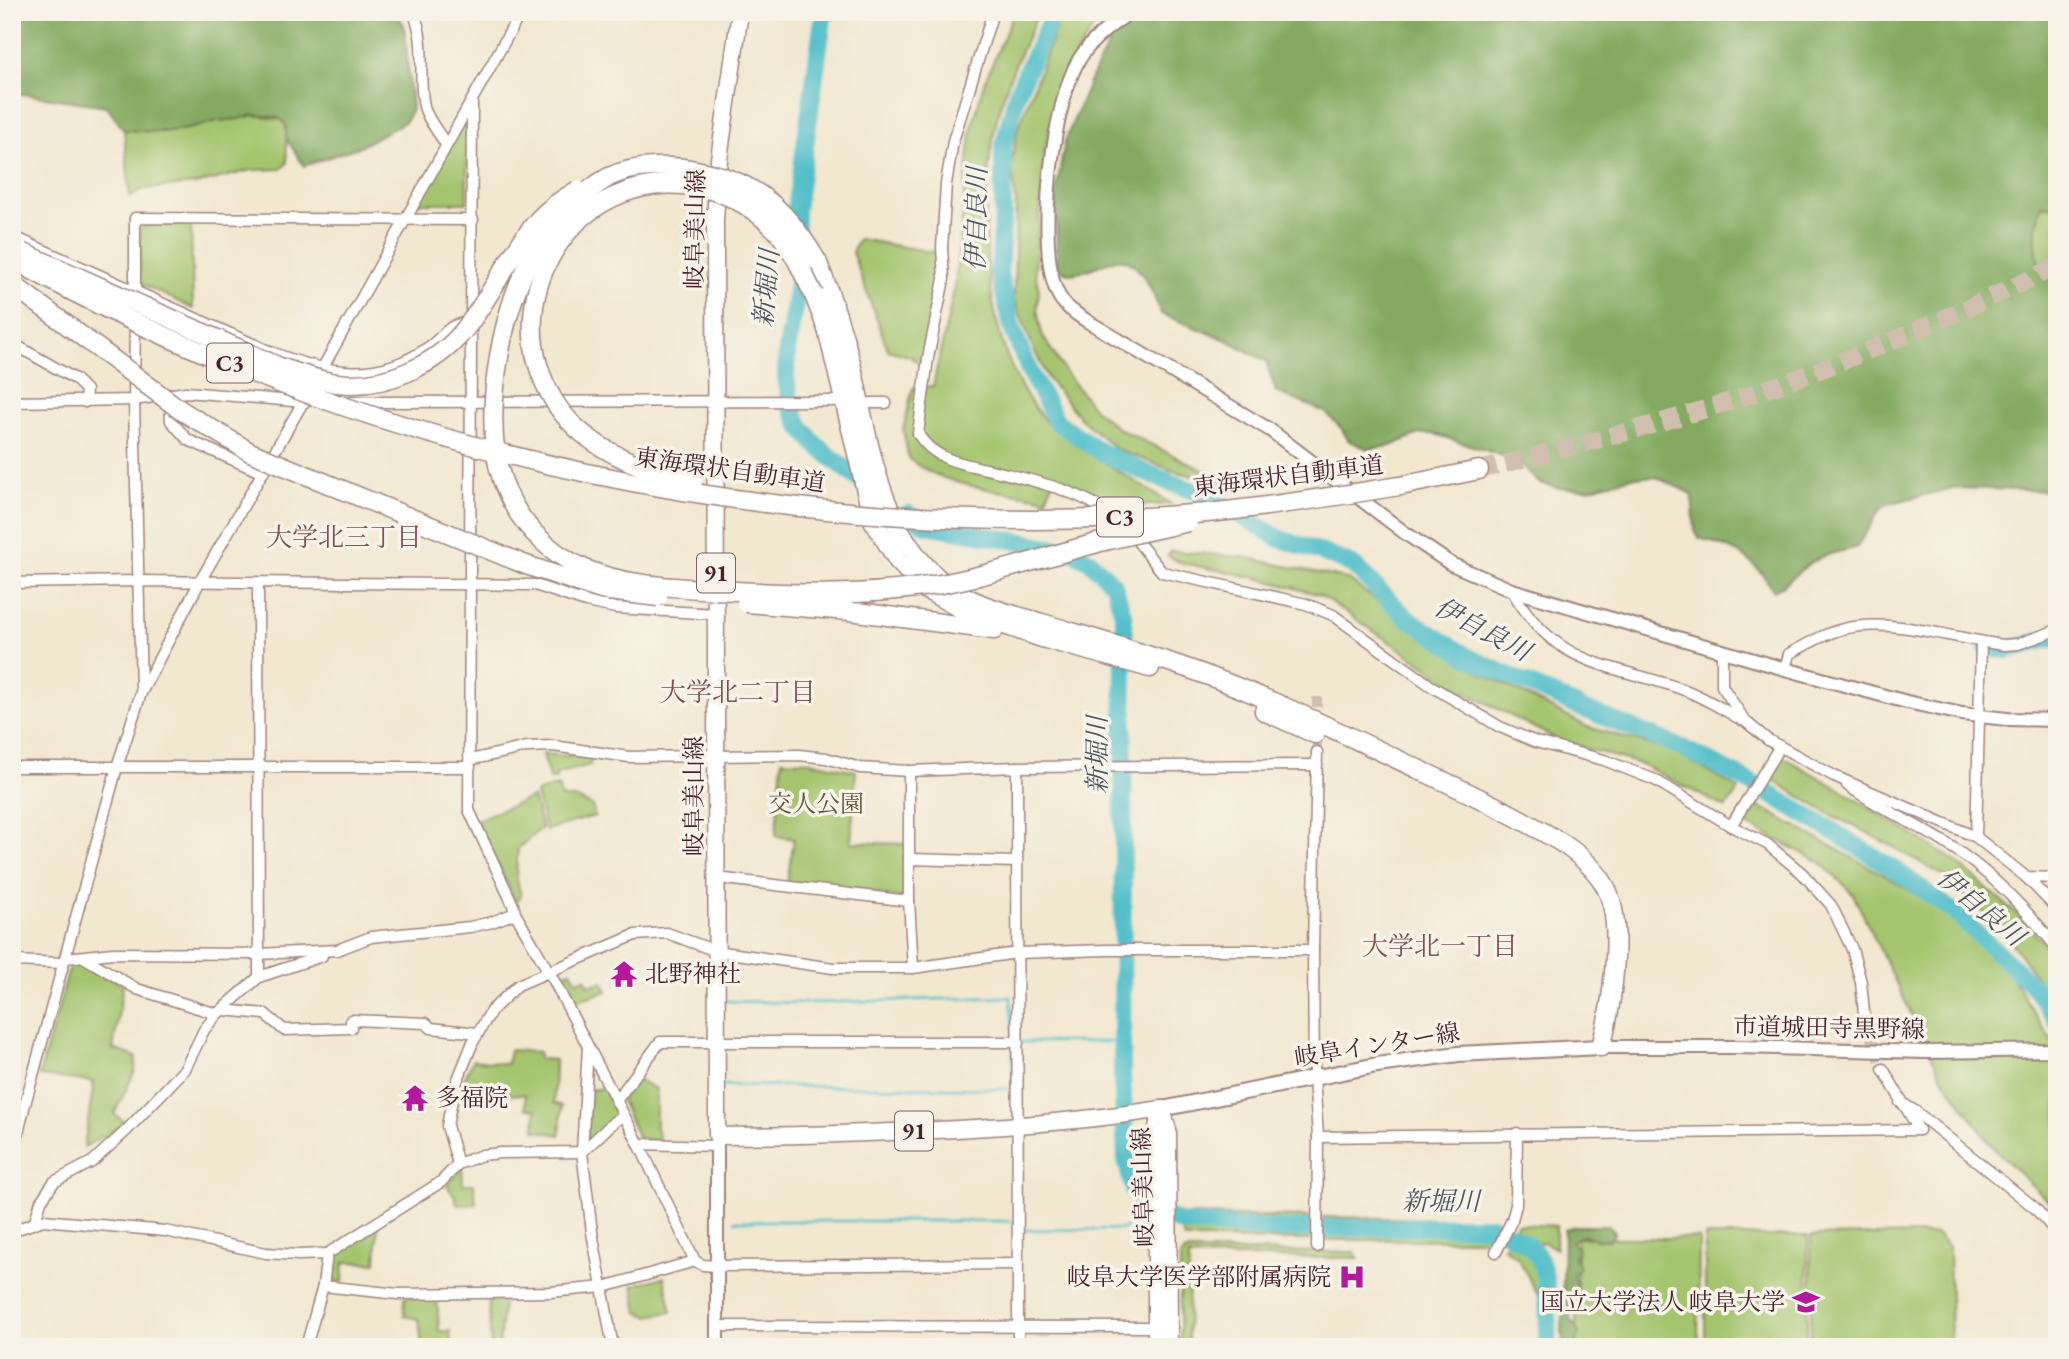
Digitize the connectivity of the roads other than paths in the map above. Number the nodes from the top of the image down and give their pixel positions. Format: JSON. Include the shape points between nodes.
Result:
{"nodes":[{"id":1,"x":413,"y":12,"type":"edge"},
{"id":2,"x":521,"y":12,"type":"edge"},
{"id":3,"x":740,"y":12,"type":"edge"},
{"id":4,"x":993,"y":12,"type":"edge"},
{"id":5,"x":1130,"y":12,"type":"edge"},
{"id":6,"x":472,"y":100,"type":"junction"},
{"id":7,"x":446,"y":145,"type":"junction"},
{"id":8,"x":609,"y":177,"type":"junction"},
{"id":9,"x":403,"y":220,"type":"junction"},
{"id":10,"x":473,"y":220,"type":"junction"},
{"id":11,"x":12,"y":236,"type":"edge"},
{"id":12,"x":12,"y":248,"type":"edge"},
{"id":13,"x":12,"y":259,"type":"edge"},
{"id":14,"x":12,"y":284,"type":"edge"},
{"id":15,"x":135,"y":291,"type":"junction"},
{"id":16,"x":471,"y":323,"type":"junction"},
{"id":17,"x":12,"y":343,"type":"edge"},
{"id":18,"x":322,"y":369,"type":"junction"},
{"id":19,"x":169,"y":394,"type":"junction"},
{"id":20,"x":134,"y":400,"type":"junction"},
{"id":21,"x":470,"y":401,"type":"junction"},
{"id":22,"x":834,"y":401,"type":"dead end"},
{"id":23,"x":12,"y":402,"type":"edge"},
{"id":24,"x":85,"y":402,"type":"junction"},
{"id":25,"x":301,"y":402,"type":"junction"},
{"id":26,"x":716,"y":402,"type":"junction"},
{"id":27,"x":871,"y":403,"type":"dead end"},
{"id":28,"x":886,"y":403,"type":"dead end"},
{"id":29,"x":860,"y":437,"type":"junction"},
{"id":30,"x":1479,"y":470,"type":"tunnel mouth"},
{"id":31,"x":263,"y":473,"type":"junction"},
{"id":32,"x":1256,"y":507,"type":"junction"},
{"id":33,"x":867,"y":516,"type":"junction"},
{"id":34,"x":137,"y":581,"type":"junction"},
{"id":35,"x":12,"y":583,"type":"edge"},
{"id":36,"x":199,"y":583,"type":"junction"},
{"id":37,"x":258,"y":584,"type":"junction"},
{"id":38,"x":471,"y":584,"type":"junction"},
{"id":39,"x":1512,"y":590,"type":"junction"},
{"id":40,"x":716,"y":614,"type":"junction"},
{"id":41,"x":2057,"y":630,"type":"edge"},
{"id":42,"x":1042,"y":638,"type":"junction"},
{"id":43,"x":1981,"y":642,"type":"junction"},
{"id":44,"x":1103,"y":648,"type":"junction"},
{"id":45,"x":1722,"y":651,"type":"junction"},
{"id":46,"x":1784,"y":669,"type":"junction"},
{"id":47,"x":141,"y":693,"type":"junction"},
{"id":48,"x":1980,"y":717,"type":"junction"},
{"id":49,"x":2057,"y":720,"type":"edge"},
{"id":50,"x":1745,"y":721,"type":"junction"},
{"id":51,"x":1778,"y":750,"type":"junction"},
{"id":52,"x":1317,"y":752,"type":"tunnel mouth"},
{"id":53,"x":717,"y":756,"type":"junction"},
{"id":54,"x":470,"y":764,"type":"junction"},
{"id":55,"x":1317,"y":765,"type":"junction"},
{"id":56,"x":12,"y":767,"type":"edge"},
{"id":57,"x":117,"y":767,"type":"junction"},
{"id":58,"x":1017,"y":767,"type":"junction"},
{"id":59,"x":257,"y":768,"type":"junction"},
{"id":60,"x":909,"y":771,"type":"junction"},
{"id":61,"x":1834,"y":776,"type":"junction"},
{"id":62,"x":1733,"y":822,"type":"junction"},
{"id":63,"x":1976,"y":836,"type":"junction"},
{"id":64,"x":909,"y":859,"type":"junction"},
{"id":65,"x":1016,"y":862,"type":"junction"},
{"id":66,"x":2026,"y":877,"type":"junction"},
{"id":67,"x":717,"y":878,"type":"junction"},
{"id":68,"x":2057,"y":878,"type":"edge"},
{"id":69,"x":909,"y":901,"type":"junction"},
{"id":70,"x":2057,"y":909,"type":"edge"},
{"id":71,"x":515,"y":914,"type":"junction"},
{"id":72,"x":2057,"y":948,"type":"edge"},
{"id":73,"x":337,"y":950,"type":"junction"},
{"id":74,"x":1313,"y":950,"type":"junction"},
{"id":75,"x":716,"y":951,"type":"junction"},
{"id":76,"x":1017,"y":953,"type":"junction"},
{"id":77,"x":259,"y":954,"type":"junction"},
{"id":78,"x":85,"y":958,"type":"junction"},
{"id":79,"x":64,"y":960,"type":"junction"},
{"id":80,"x":12,"y":961,"type":"edge"},
{"id":81,"x":913,"y":968,"type":"junction"},
{"id":82,"x":548,"y":971,"type":"junction"},
{"id":83,"x":259,"y":977,"type":"junction"},
{"id":84,"x":221,"y":1012,"type":"junction"},
{"id":85,"x":1865,"y":1023,"type":"tunnel mouth"},
{"id":86,"x":478,"y":1033,"type":"junction"},
{"id":87,"x":1018,"y":1042,"type":"junction"},
{"id":88,"x":717,"y":1043,"type":"junction"},
{"id":89,"x":588,"y":1046,"type":"junction"},
{"id":90,"x":1601,"y":1047,"type":"junction"},
{"id":91,"x":2057,"y":1050,"type":"edge"},
{"id":92,"x":1883,"y":1069,"type":"tunnel mouth"},
{"id":93,"x":1314,"y":1077,"type":"junction"},
{"id":94,"x":616,"y":1101,"type":"junction"},
{"id":95,"x":1900,"y":1102,"type":"junction"},
{"id":96,"x":1162,"y":1109,"type":"junction"},
{"id":97,"x":623,"y":1116,"type":"junction"},
{"id":98,"x":1017,"y":1126,"type":"junction"},
{"id":99,"x":1517,"y":1133,"type":"junction"},
{"id":100,"x":1318,"y":1137,"type":"junction"},
{"id":101,"x":717,"y":1141,"type":"junction"},
{"id":102,"x":639,"y":1144,"type":"junction"},
{"id":103,"x":582,"y":1153,"type":"junction"},
{"id":104,"x":12,"y":1159,"type":"edge"},
{"id":105,"x":458,"y":1164,"type":"junction"},
{"id":106,"x":35,"y":1221,"type":"junction"},
{"id":107,"x":12,"y":1231,"type":"edge"},
{"id":108,"x":2057,"y":1233,"type":"edge"},
{"id":109,"x":1162,"y":1238,"type":"junction"},
{"id":110,"x":1317,"y":1247,"type":"dead end"},
{"id":111,"x":1496,"y":1252,"type":"dead end"},
{"id":112,"x":327,"y":1254,"type":"junction"},
{"id":113,"x":695,"y":1261,"type":"junction"},
{"id":114,"x":1017,"y":1264,"type":"junction"},
{"id":115,"x":716,"y":1266,"type":"junction"},
{"id":116,"x":323,"y":1286,"type":"junction"},
{"id":117,"x":604,"y":1287,"type":"junction"},
{"id":118,"x":717,"y":1326,"type":"junction"},
{"id":119,"x":1017,"y":1326,"type":"junction"},
{"id":120,"x":1156,"y":1327,"type":"junction"},
{"id":121,"x":306,"y":1347,"type":"edge"},
{"id":122,"x":613,"y":1347,"type":"edge"},
{"id":123,"x":717,"y":1347,"type":"edge"},
{"id":124,"x":1017,"y":1347,"type":"edge"},
{"id":125,"x":1156,"y":1347,"type":"edge"},
{"id":126,"x":1169,"y":1347,"type":"edge"}],
"edges":[{"from":1,"to":7,"type":"street","via":[[423,55],[423,103]]},
{"from":2,"to":6,"type":"street"},
{"from":3,"to":26,"type":"main road","name":"岐阜美山線","number":"91","via":[[716,200]]},
{"from":4,"to":62,"type":"street","via":[[953,141],[942,248],[944,279],[918,433],[925,444],[936,454],[966,466],[1052,487],[1102,508],[1128,530],[1162,572],[1306,604],[1333,615],[1431,686],[1500,727],[1655,780]]},
{"from":5,"to":39,"type":"street","via":[[1101,32],[1080,57],[1058,126],[1048,205],[1048,251],[1052,279],[1062,302],[1270,430],[1451,564]]},
{"from":6,"to":7,"type":"street"},
{"from":6,"to":10,"type":"street"},
{"from":7,"to":9,"type":"street"},
{"from":8,"to":12,"type":"highway","bridge":true,"via":[[581,188],[540,218],[464,331],[445,348],[420,368],[372,382],[339,383],[280,367]]},
{"from":8,"to":29,"type":"highway","bridge":true,"via":[[661,167],[730,179],[767,199],[800,231],[841,324]]},
{"from":8,"to":32,"type":"highway","bridge":true,"via":[[556,223],[526,268],[503,340],[493,399],[497,461],[513,504],[549,548],[583,568],[652,586],[799,594],[887,591],[971,577],[1102,541]]},
{"from":9,"to":10,"type":"street"},
{"from":9,"to":15,"type":"street","via":[[135,218]]},
{"from":9,"to":18,"type":"street"},
{"from":10,"to":16,"type":"street"},
{"from":11,"to":15,"type":"street"},
{"from":13,"to":33,"type":"highway","name":"東海環状自動車道","number":"C3","bridge":true,"via":[[113,312],[256,374],[355,410],[557,467],[653,486]]},
{"from":14,"to":42,"type":"highway","bridge":true,"via":[[181,411],[250,452],[526,565],[601,590],[640,596],[850,611]]},
{"from":15,"to":18,"type":"street","via":[[271,352]]},
{"from":15,"to":20,"type":"street"},
{"from":16,"to":18,"type":"street","via":[[452,326],[431,345],[393,367],[351,372]]},
{"from":16,"to":21,"type":"street"},
{"from":17,"to":24,"type":"street","via":[[75,379],[86,390]]},
{"from":18,"to":25,"type":"street"},
{"from":19,"to":20,"type":"street"},
{"from":19,"to":25,"type":"street"},
{"from":19,"to":31,"type":"street","via":[[171,421],[188,440]]},
{"from":20,"to":24,"type":"street"},
{"from":20,"to":34,"type":"street"},
{"from":21,"to":25,"type":"street"},
{"from":21,"to":26,"type":"street"},
{"from":21,"to":38,"type":"street"},
{"from":22,"to":26,"type":"street"},
{"from":23,"to":24,"type":"street"},
{"from":25,"to":31,"type":"street"},
{"from":26,"to":40,"type":"main road","name":"岐阜美山線","number":"91"},
{"from":27,"to":28,"type":"street"},
{"from":29,"to":33,"type":"highway"},
{"from":29,"to":33,"type":"highway","bridge":true,"via":[[814,295],[778,232],[744,204],[698,186],[646,186],[601,202],[559,241],[536,289],[534,345],[540,374],[555,403],[575,426],[599,445],[659,474]]},
{"from":29,"to":44,"type":"highway","via":[[899,533],[940,581],[969,598]]},
{"from":30,"to":32,"type":"highway","name":"東海環状自動車道","number":"C3","bridge":true},
{"from":31,"to":36,"type":"street"},
{"from":32,"to":33,"type":"highway","name":"東海環状自動車道","number":"C3","bridge":true,"via":[[1044,519]]},
{"from":33,"to":42,"type":"highway","via":[[898,561],[925,589],[967,612]]},
{"from":34,"to":35,"type":"street"},
{"from":34,"to":36,"type":"street"},
{"from":34,"to":47,"type":"street"},
{"from":36,"to":37,"type":"street"},
{"from":36,"to":47,"type":"street"},
{"from":37,"to":38,"type":"street"},
{"from":37,"to":59,"type":"street"},
{"from":38,"to":40,"type":"street","via":[[535,585],[616,608]]},
{"from":38,"to":54,"type":"street"},
{"from":39,"to":45,"type":"street"},
{"from":39,"to":50,"type":"street","via":[[1536,625],[1579,657],[1683,689]]},
{"from":40,"to":53,"type":"main road","name":"岐阜美山線","number":"91"},
{"from":41,"to":43,"type":"street","via":[[2018,644]]},
{"from":42,"to":44,"type":"highway"},
{"from":43,"to":46,"type":"street","via":[[1889,626],[1843,629],[1788,654]]},
{"from":43,"to":48,"type":"street"},
{"from":44,"to":90,"type":"highway","via":[[1223,681],[1290,709],[1497,806],[1571,849],[1595,870],[1609,893],[1615,926]]},
{"from":45,"to":46,"type":"street"},
{"from":45,"to":50,"type":"street","via":[[1722,686]]},
{"from":46,"to":48,"type":"street"},
{"from":47,"to":57,"type":"street"},
{"from":48,"to":49,"type":"street"},
{"from":48,"to":63,"type":"street"},
{"from":50,"to":51,"type":"street"},
{"from":51,"to":61,"type":"street"},
{"from":51,"to":62,"type":"street"},
{"from":52,"to":55,"type":"street"},
{"from":53,"to":54,"type":"street","via":[[629,757],[552,746],[527,747]]},
{"from":53,"to":60,"type":"street","via":[[799,755],[860,768]]},
{"from":53,"to":67,"type":"main road","name":"岐阜美山線","number":"91"},
{"from":54,"to":59,"type":"street"},
{"from":54,"to":71,"type":"street","via":[[469,810]]},
{"from":55,"to":58,"type":"street"},
{"from":55,"to":74,"type":"street"},
{"from":56,"to":57,"type":"street"},
{"from":57,"to":59,"type":"street"},
{"from":57,"to":79,"type":"street"},
{"from":58,"to":60,"type":"street"},
{"from":58,"to":65,"type":"street"},
{"from":59,"to":77,"type":"street"},
{"from":60,"to":64,"type":"street"},
{"from":61,"to":63,"type":"street"},
{"from":61,"to":72,"type":"street","via":[[1981,867],[2016,899]]},
{"from":62,"to":85,"type":"street","via":[[1802,873],[1831,905],[1852,949]]},
{"from":63,"to":66,"type":"street"},
{"from":64,"to":65,"type":"street"},
{"from":64,"to":69,"type":"street"},
{"from":65,"to":76,"type":"street"},
{"from":66,"to":68,"type":"street"},
{"from":66,"to":70,"type":"street"},
{"from":67,"to":69,"type":"street"},
{"from":67,"to":75,"type":"main road","name":"岐阜美山線","number":"91"},
{"from":69,"to":81,"type":"street"},
{"from":71,"to":73,"type":"street","via":[[470,927],[371,937]]},
{"from":71,"to":82,"type":"street"},
{"from":73,"to":77,"type":"street"},
{"from":73,"to":83,"type":"street"},
{"from":74,"to":76,"type":"street"},
{"from":74,"to":93,"type":"street"},
{"from":75,"to":81,"type":"street","via":[[834,968]]},
{"from":75,"to":82,"type":"street","via":[[667,933],[635,935]]},
{"from":75,"to":88,"type":"main road","name":"岐阜美山線","number":"91"},
{"from":76,"to":81,"type":"street"},
{"from":76,"to":87,"type":"street"},
{"from":77,"to":78,"type":"street","via":[[113,953]]},
{"from":77,"to":83,"type":"street"},
{"from":78,"to":79,"type":"street"},
{"from":78,"to":84,"type":"street","via":[[137,989]]},
{"from":79,"to":80,"type":"street"},
{"from":79,"to":104,"type":"street"},
{"from":82,"to":86,"type":"street","via":[[518,985],[491,1011]]},
{"from":82,"to":89,"type":"street"},
{"from":83,"to":84,"type":"street"},
{"from":84,"to":86,"type":"street","via":[[265,1014],[285,1030],[351,1028],[351,1020],[426,1023],[431,1028]]},
{"from":84,"to":106,"type":"street","via":[[204,1030],[185,1069],[125,1132],[92,1162],[54,1182]]},
{"from":86,"to":105,"type":"street","via":[[454,1089],[447,1126]]},
{"from":87,"to":88,"type":"street"},
{"from":87,"to":98,"type":"street"},
{"from":88,"to":94,"type":"street","via":[[660,1042]]},
{"from":88,"to":101,"type":"main road","name":"岐阜美山線","number":"91"},
{"from":89,"to":94,"type":"street"},
{"from":89,"to":103,"type":"street"},
{"from":90,"to":91,"type":"street","name":"市道城田寺黒野線"},
{"from":90,"to":93,"type":"main road","name":"岐阜インター線","via":[[1458,1054]]},
{"from":92,"to":95,"type":"street"},
{"from":93,"to":96,"type":"main road","name":"岐阜インター線"},
{"from":93,"to":100,"type":"street"},
{"from":94,"to":97,"type":"street"},
{"from":95,"to":99,"type":"street","via":[[1919,1130]]},
{"from":95,"to":108,"type":"street","via":[[2035,1208]]},
{"from":96,"to":98,"type":"main road","name":"岐阜美山線","number":"91"},
{"from":96,"to":109,"type":"main road","name":"岐阜美山線","via":[[1156,1132]]},
{"from":97,"to":102,"type":"street"},
{"from":97,"to":103,"type":"street"},
{"from":98,"to":101,"type":"main road","name":"岐阜美山線","number":"91"},
{"from":98,"to":114,"type":"street"},
{"from":99,"to":100,"type":"street"},
{"from":99,"to":111,"type":"street","via":[[1516,1205]]},
{"from":100,"to":110,"type":"street"},
{"from":101,"to":102,"type":"street"},
{"from":101,"to":115,"type":"street"},
{"from":102,"to":113,"type":"street"},
{"from":103,"to":105,"type":"street","via":[[482,1154]]},
{"from":103,"to":117,"type":"street"},
{"from":105,"to":112,"type":"street","via":[[441,1182]]},
{"from":106,"to":107,"type":"street"},
{"from":106,"to":112,"type":"street","via":[[151,1230],[266,1253]]},
{"from":109,"to":120,"type":"main road","name":"岐阜美山線"},
{"from":109,"to":126,"type":"main road","name":"岐阜美山線"},
{"from":112,"to":116,"type":"street"},
{"from":113,"to":115,"type":"street"},
{"from":113,"to":117,"type":"street"},
{"from":114,"to":115,"type":"street"},
{"from":114,"to":119,"type":"street"},
{"from":115,"to":118,"type":"street"},
{"from":116,"to":117,"type":"street","via":[[398,1294]]},
{"from":116,"to":121,"type":"street"},
{"from":117,"to":122,"type":"street"},
{"from":118,"to":119,"type":"street"},
{"from":118,"to":123,"type":"street"},
{"from":119,"to":120,"type":"street"},
{"from":119,"to":124,"type":"street"},
{"from":120,"to":125,"type":"main road","name":"岐阜美山線"}]}
